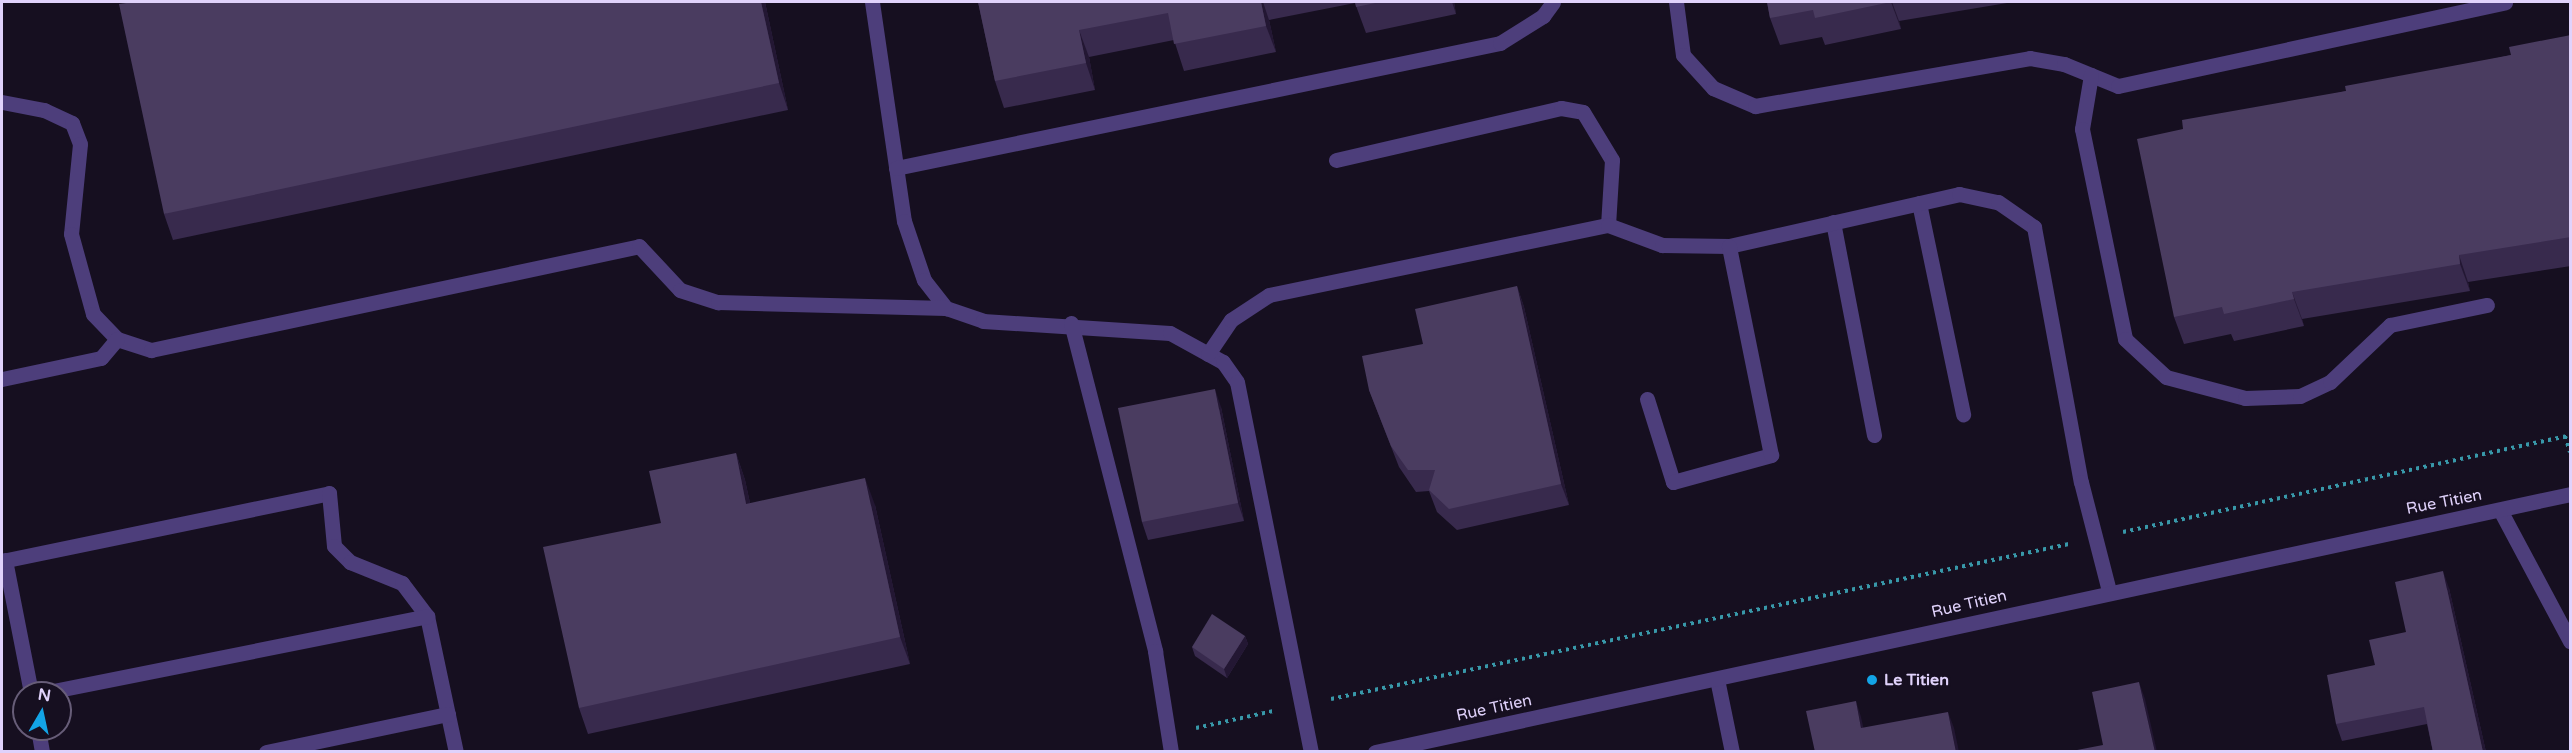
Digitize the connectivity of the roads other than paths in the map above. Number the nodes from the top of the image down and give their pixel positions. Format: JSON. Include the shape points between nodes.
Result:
{"nodes":[{"id":1,"x":872,"y":2,"type":"edge"},
{"id":2,"x":1553,"y":2,"type":"edge"},
{"id":3,"x":1676,"y":2,"type":"edge"},
{"id":4,"x":2505,"y":2,"type":"edge"},
{"id":5,"x":2091,"y":75,"type":"junction"},
{"id":6,"x":2,"y":102,"type":"edge"},
{"id":7,"x":1336,"y":160,"type":"dead end"},
{"id":8,"x":896,"y":168,"type":"junction"},
{"id":9,"x":1919,"y":203,"type":"junction"},
{"id":10,"x":1833,"y":222,"type":"junction"},
{"id":11,"x":1608,"y":225,"type":"junction"},
{"id":12,"x":1729,"y":246,"type":"junction"},
{"id":13,"x":2487,"y":305,"type":"dead end"},
{"id":14,"x":946,"y":308,"type":"junction"},
{"id":15,"x":1071,"y":323,"type":"junction"},
{"id":16,"x":117,"y":339,"type":"junction"},
{"id":17,"x":1208,"y":354,"type":"junction"},
{"id":18,"x":2,"y":379,"type":"edge"},
{"id":19,"x":1647,"y":399,"type":"dead end"},
{"id":20,"x":1963,"y":414,"type":"dead end"},
{"id":21,"x":1874,"y":435,"type":"dead end"},
{"id":22,"x":2571,"y":494,"type":"edge"},
{"id":23,"x":2500,"y":510,"type":"junction"},
{"id":24,"x":3,"y":561,"type":"edge"},
{"id":25,"x":2109,"y":591,"type":"junction"},
{"id":26,"x":427,"y":616,"type":"junction"},
{"id":27,"x":2571,"y":640,"type":"edge"},
{"id":28,"x":1717,"y":679,"type":"junction"},
{"id":29,"x":28,"y":681,"type":"edge"},
{"id":30,"x":72,"y":687,"type":"edge"},
{"id":31,"x":448,"y":714,"type":"junction"},
{"id":32,"x":266,"y":752,"type":"edge"},
{"id":33,"x":456,"y":752,"type":"edge"},
{"id":34,"x":1171,"y":752,"type":"edge"},
{"id":35,"x":1311,"y":752,"type":"edge"},
{"id":36,"x":1375,"y":752,"type":"edge"},
{"id":37,"x":1732,"y":752,"type":"edge"}],
"edges":[{"from":1,"to":8,"type":"street"},
{"from":2,"to":8,"type":"street","via":[[1543,16],[1500,43]]},
{"from":3,"to":5,"type":"street","via":[[1683,55],[1713,88],[1755,106],[2030,58]]},
{"from":4,"to":5,"type":"street","via":[[2118,86]]},
{"from":5,"to":13,"type":"street","via":[[2082,129],[2125,339],[2166,378],[2245,398],[2300,396],[2330,382],[2390,325]]},
{"from":6,"to":16,"type":"street","via":[[44,110],[72,123],[80,144],[71,234],[93,314]]},
{"from":7,"to":11,"type":"street","via":[[1561,108],[1583,112],[1612,160]]},
{"from":8,"to":14,"type":"street","via":[[904,221],[924,280]]},
{"from":9,"to":10,"type":"street"},
{"from":9,"to":20,"type":"street"},
{"from":9,"to":25,"type":"street","via":[[1959,194],[1989,200],[2034,227],[2095,538]]},
{"from":10,"to":12,"type":"street"},
{"from":10,"to":21,"type":"street"},
{"from":11,"to":12,"type":"street","via":[[1662,245]]},
{"from":11,"to":17,"type":"street","via":[[1269,295],[1231,320]]},
{"from":12,"to":19,"type":"street","via":[[1771,455],[1673,482]]},
{"from":14,"to":15,"type":"street","via":[[983,321]]},
{"from":14,"to":16,"type":"street","via":[[718,302],[680,290],[639,246],[151,350]]},
{"from":15,"to":17,"type":"street","via":[[1170,333]]},
{"from":15,"to":34,"type":"street","via":[[1155,651]]},
{"from":16,"to":18,"type":"street","via":[[101,358]]},
{"from":17,"to":35,"type":"street","via":[[1222,362],[1237,382]]},
{"from":22,"to":23,"type":"street","name":"Rue Titien"},
{"from":23,"to":25,"type":"street","name":"Rue Titien"},
{"from":23,"to":27,"type":"street"},
{"from":24,"to":26,"type":"street","via":[[329,493],[334,546],[350,562],[402,583]]},
{"from":24,"to":29,"type":"street"},
{"from":25,"to":28,"type":"street","name":"Rue Titien"},
{"from":26,"to":30,"type":"street"},
{"from":26,"to":31,"type":"street"},
{"from":28,"to":36,"type":"street","name":"Rue Titien"},
{"from":28,"to":37,"type":"street"},
{"from":31,"to":32,"type":"street"},
{"from":31,"to":33,"type":"street"}]}
